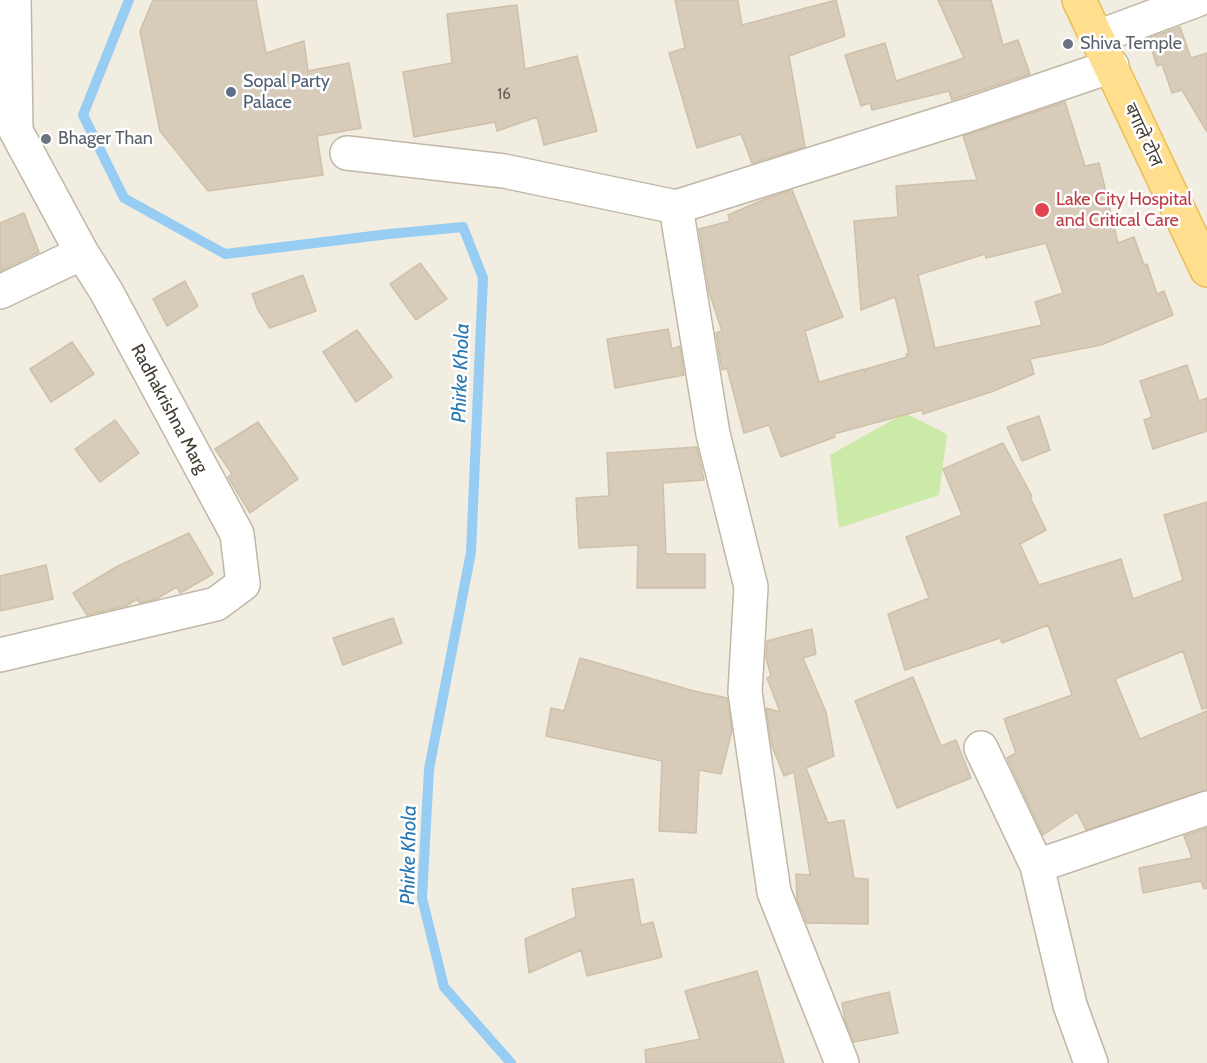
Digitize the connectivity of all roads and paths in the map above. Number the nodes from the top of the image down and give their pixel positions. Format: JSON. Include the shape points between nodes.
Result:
{"nodes":[{"id":1,"x":14,"y":0,"type":"edge"},
{"id":2,"x":1079,"y":0,"type":"edge"},
{"id":3,"x":1197,"y":0,"type":"edge"},
{"id":4,"x":1105,"y":52,"type":"junction"},
{"id":5,"x":347,"y":153,"type":"dead end"},
{"id":6,"x":676,"y":207,"type":"junction"},
{"id":7,"x":82,"y":253,"type":"junction"},
{"id":8,"x":1207,"y":270,"type":"edge"},
{"id":9,"x":0,"y":292,"type":"edge"},
{"id":10,"x":0,"y":655,"type":"edge"},
{"id":11,"x":981,"y":748,"type":"dead end"},
{"id":12,"x":1207,"y":808,"type":"edge"},
{"id":13,"x":1037,"y":866,"type":"junction"},
{"id":14,"x":842,"y":1063,"type":"edge"},
{"id":15,"x":1091,"y":1063,"type":"edge"}],
"edges":[{"from":1,"to":7,"type":"street","name":"Radhakrishna Marg","via":[[16,130]]},
{"from":2,"to":4,"type":"main road","name":"बगाले टोल"},
{"from":3,"to":4,"type":"street"},
{"from":4,"to":6,"type":"street","via":[[968,115]]},
{"from":4,"to":8,"type":"main road","name":"बगाले टोल"},
{"from":5,"to":6,"type":"street","via":[[504,171]]},
{"from":6,"to":14,"type":"street","via":[[713,434],[751,587],[745,692],[774,892]]},
{"from":7,"to":9,"type":"street"},
{"from":7,"to":10,"type":"street","name":"Radhakrishna Marg","via":[[237,534],[243,584],[216,604]]},
{"from":11,"to":13,"type":"street"},
{"from":12,"to":13,"type":"street"},
{"from":13,"to":15,"type":"street","via":[[1070,1005]]}]}
